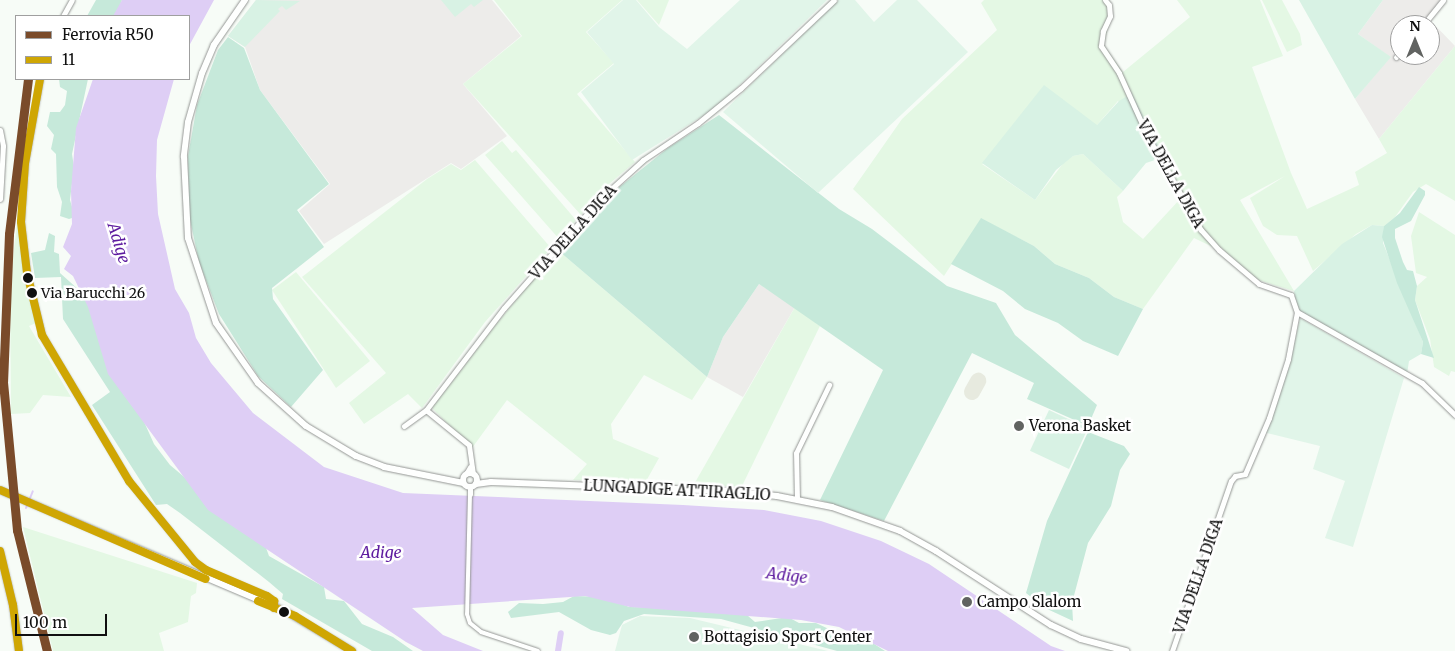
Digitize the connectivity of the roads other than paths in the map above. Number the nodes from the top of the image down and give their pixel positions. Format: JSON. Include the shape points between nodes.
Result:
{"nodes":[{"id":1,"x":72,"y":0,"type":"edge"},
{"id":2,"x":245,"y":0,"type":"edge"},
{"id":3,"x":834,"y":0,"type":"edge"},
{"id":4,"x":1105,"y":0,"type":"edge"},
{"id":5,"x":1443,"y":0,"type":"edge"},
{"id":6,"x":64,"y":15,"type":"edge"},
{"id":7,"x":1431,"y":15,"type":"edge"},
{"id":8,"x":40,"y":80,"type":"edge"},
{"id":9,"x":0,"y":130,"type":"edge"},
{"id":10,"x":0,"y":199,"type":"edge"},
{"id":11,"x":1297,"y":312,"type":"junction"},
{"id":12,"x":829,"y":385,"type":"dead end"},
{"id":13,"x":426,"y":410,"type":"junction"},
{"id":14,"x":1455,"y":415,"type":"edge"},
{"id":15,"x":404,"y":426,"type":"dead end"},
{"id":16,"x":468,"y":477,"type":"junction"},
{"id":17,"x":490,"y":482,"type":"junction"},
{"id":18,"x":472,"y":488,"type":"junction"},
{"id":19,"x":0,"y":490,"type":"edge"},
{"id":20,"x":797,"y":499,"type":"junction"},
{"id":21,"x":0,"y":551,"type":"edge"},
{"id":22,"x":274,"y":608,"type":"junction"},
{"id":23,"x":19,"y":651,"type":"edge"},
{"id":24,"x":352,"y":651,"type":"edge"},
{"id":25,"x":538,"y":651,"type":"edge"},
{"id":26,"x":1126,"y":651,"type":"edge"},
{"id":27,"x":1172,"y":651,"type":"edge"}],
"edges":[{"from":1,"to":6,"type":"street"},
{"from":2,"to":16,"type":"street","via":[[214,45],[202,73],[188,122],[184,157],[188,238],[216,323],[258,383],[306,426],[356,456],[384,467],[454,480]]},
{"from":3,"to":13,"type":"street","name":"VIA DELLA DIGA","via":[[735,94],[643,160],[600,199],[504,308]]},
{"from":4,"to":11,"type":"street","name":"VIA DELLA DIGA","via":[[1109,4],[1110,16],[1103,31],[1102,46],[1120,72],[1150,139],[1201,230],[1259,284],[1291,295]]},
{"from":5,"to":7,"type":"street"},
{"from":8,"to":22,"type":"street","via":[[25,163],[21,222],[27,273],[42,335],[129,481],[195,562],[206,570],[267,596],[274,601]]},
{"from":9,"to":10,"type":"street","via":[[4,146]]},
{"from":11,"to":14,"type":"street","name":"VIA DELLA DIGA","via":[[1422,384]]},
{"from":11,"to":27,"type":"street","name":"VIA DELLA DIGA","via":[[1288,359],[1270,418],[1245,474],[1235,476],[1231,481]]},
{"from":12,"to":20,"type":"street","via":[[796,453]]},
{"from":13,"to":15,"type":"street","name":"VIA DELLA DIGA"},
{"from":13,"to":16,"type":"street","via":[[469,446]]},
{"from":16,"to":17,"type":"street","name":"LUNGADIGE ATTIRAGLIO"},
{"from":16,"to":18,"type":"street"},
{"from":16,"to":18,"type":"street"},
{"from":17,"to":18,"type":"street","name":"LUNGADIGE ATTIRAGLIO"},
{"from":17,"to":20,"type":"street","name":"LUNGADIGE ATTIRAGLIO","via":[[710,490]]},
{"from":18,"to":25,"type":"street","via":[[467,605],[470,623],[481,632]]},
{"from":19,"to":22,"type":"street"},
{"from":20,"to":26,"type":"street","name":"LUNGADIGE ATTIRAGLIO","via":[[900,531],[962,566],[1051,625],[1081,639]]},
{"from":21,"to":23,"type":"street","via":[[13,605]]},
{"from":22,"to":24,"type":"street","via":[[295,616]]}]}
